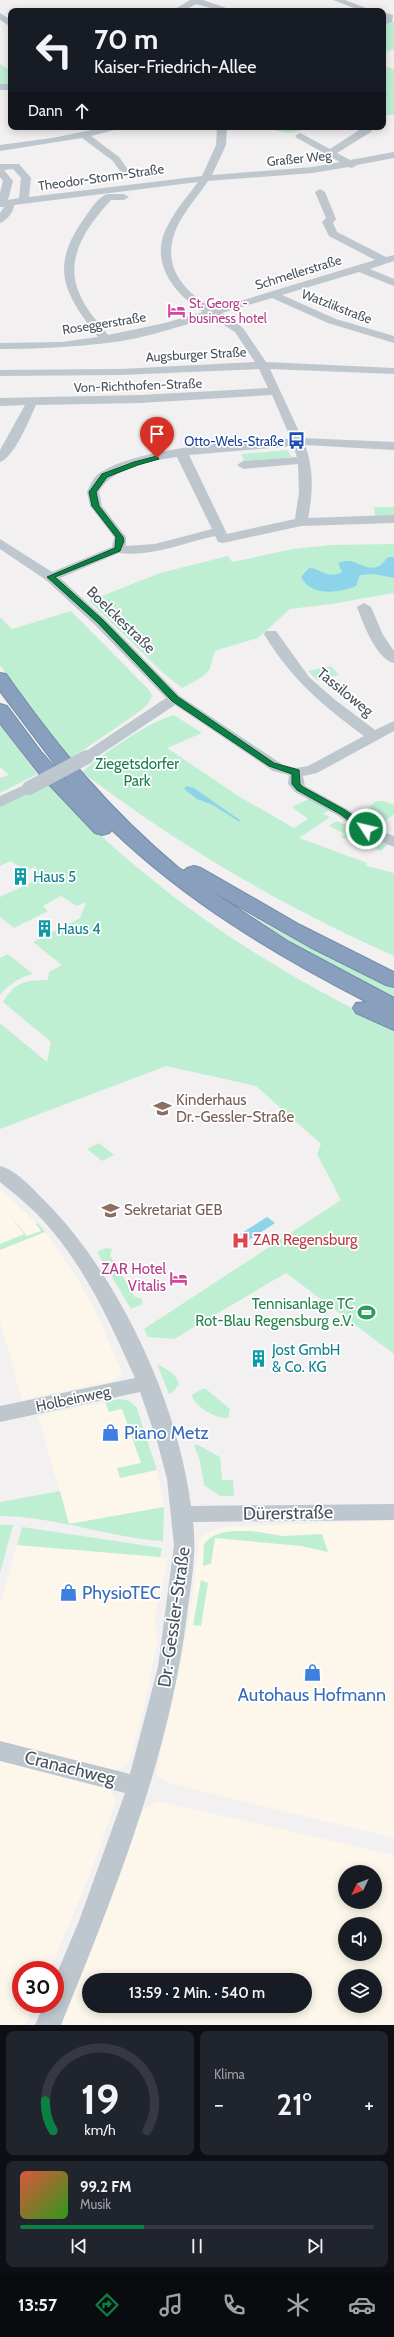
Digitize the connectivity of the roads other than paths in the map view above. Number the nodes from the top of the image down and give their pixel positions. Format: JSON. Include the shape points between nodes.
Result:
{"nodes":[{"id":1,"x":337,"y":0,"type":"edge"},
{"id":2,"x":196,"y":1,"type":"edge"},
{"id":3,"x":182,"y":8,"type":"edge"},
{"id":4,"x":220,"y":8,"type":"edge"},
{"id":5,"x":361,"y":8,"type":"edge"},
{"id":6,"x":107,"y":130,"type":"edge"},
{"id":7,"x":223,"y":130,"type":"edge"},
{"id":8,"x":310,"y":130,"type":"edge"},
{"id":9,"x":368,"y":130,"type":"edge"},
{"id":10,"x":84,"y":135,"type":"junction"},
{"id":11,"x":0,"y":148,"type":"edge"},
{"id":12,"x":331,"y":152,"type":"junction"},
{"id":13,"x":394,"y":156,"type":"edge"},
{"id":14,"x":352,"y":165,"type":"junction"},
{"id":15,"x":0,"y":167,"type":"edge"},
{"id":16,"x":109,"y":168,"type":"dead end"},
{"id":17,"x":0,"y":170,"type":"edge"},
{"id":18,"x":206,"y":177,"type":"junction"},
{"id":19,"x":320,"y":192,"type":"dead end"},
{"id":20,"x":124,"y":197,"type":"dead end"},
{"id":21,"x":24,"y":201,"type":"junction"},
{"id":22,"x":4,"y":204,"type":"edge"},
{"id":23,"x":0,"y":220,"type":"edge"},
{"id":24,"x":389,"y":260,"type":"edge"},
{"id":25,"x":359,"y":268,"type":"junction"},
{"id":26,"x":394,"y":283,"type":"edge"},
{"id":27,"x":271,"y":294,"type":"junction"},
{"id":28,"x":211,"y":313,"type":"junction"},
{"id":29,"x":106,"y":340,"type":"junction"},
{"id":30,"x":394,"y":340,"type":"edge"},
{"id":31,"x":1,"y":345,"type":"edge"},
{"id":32,"x":261,"y":365,"type":"junction"},
{"id":33,"x":394,"y":371,"type":"edge"},
{"id":34,"x":0,"y":374,"type":"edge"},
{"id":35,"x":276,"y":391,"type":"junction"},
{"id":36,"x":0,"y":402,"type":"edge"},
{"id":37,"x":32,"y":402,"type":"junction"},
{"id":38,"x":297,"y":442,"type":"junction"},
{"id":39,"x":394,"y":446,"type":"edge"},
{"id":40,"x":182,"y":454,"type":"junction"},
{"id":41,"x":0,"y":458,"type":"edge"},
{"id":42,"x":304,"y":460,"type":"junction"},
{"id":43,"x":243,"y":465,"type":"dead end"},
{"id":44,"x":394,"y":519,"type":"edge"},
{"id":45,"x":301,"y":522,"type":"junction"},
{"id":46,"x":219,"y":531,"type":"junction"},
{"id":47,"x":0,"y":543,"type":"edge"},
{"id":48,"x":118,"y":549,"type":"junction"},
{"id":49,"x":51,"y":577,"type":"junction"},
{"id":50,"x":364,"y":607,"type":"dead end"},
{"id":51,"x":271,"y":634,"type":"dead end"},
{"id":52,"x":394,"y":659,"type":"edge"},
{"id":53,"x":0,"y":678,"type":"edge"},
{"id":54,"x":175,"y":699,"type":"junction"},
{"id":55,"x":0,"y":710,"type":"edge"},
{"id":56,"x":394,"y":725,"type":"edge"},
{"id":57,"x":374,"y":736,"type":"junction"},
{"id":58,"x":296,"y":772,"type":"junction"},
{"id":59,"x":81,"y":784,"type":"junction"},
{"id":60,"x":0,"y":802,"type":"edge"},
{"id":61,"x":394,"y":842,"type":"edge"},
{"id":62,"x":394,"y":980,"type":"edge"},
{"id":63,"x":394,"y":1006,"type":"edge"},
{"id":64,"x":394,"y":1023,"type":"edge"},
{"id":65,"x":0,"y":1172,"type":"edge"},
{"id":66,"x":147,"y":1383,"type":"junction"},
{"id":67,"x":0,"y":1414,"type":"edge"},
{"id":68,"x":394,"y":1512,"type":"edge"},
{"id":69,"x":183,"y":1514,"type":"junction"},
{"id":70,"x":0,"y":1751,"type":"edge"},
{"id":71,"x":139,"y":1786,"type":"junction"},
{"id":72,"x":48,"y":2025,"type":"edge"}],
"edges":[{"from":1,"to":5,"type":"street"},
{"from":2,"to":3,"type":"street"},
{"from":2,"to":4,"type":"street"},
{"from":6,"to":10,"type":"street"},
{"from":7,"to":18,"type":"street","via":[[220,146]]},
{"from":8,"to":12,"type":"street","via":[[300,136]]},
{"from":9,"to":12,"type":"street"},
{"from":10,"to":11,"type":"street"},
{"from":10,"to":16,"type":"street","via":[[110,153],[124,172]]},
{"from":12,"to":14,"type":"street"},
{"from":13,"to":14,"type":"street","name":"Graßer Weg"},
{"from":14,"to":18,"type":"street","name":"Graßer Weg","via":[[286,173]]},
{"from":15,"to":21,"type":"street","via":[[16,166],[26,178]]},
{"from":17,"to":22,"type":"street","via":[[8,181]]},
{"from":18,"to":21,"type":"street","name":"Theodor-Storm-Straße"},
{"from":18,"to":28,"type":"street","via":[[172,225],[166,248],[170,275],[177,286],[190,300]]},
{"from":19,"to":24,"type":"street","via":[[331,219],[327,222],[328,227],[333,234]]},
{"from":20,"to":29,"type":"street","via":[[108,196],[94,211],[78,235],[68,262],[68,278],[73,294]]},
{"from":21,"to":22,"type":"street","name":"Theodor-Storm-Straße"},
{"from":22,"to":23,"type":"street","via":[[9,209]]},
{"from":24,"to":25,"type":"street","name":"Schmellerstraße"},
{"from":25,"to":26,"type":"street"},
{"from":25,"to":27,"type":"street","name":"Schmellerstraße"},
{"from":27,"to":28,"type":"street","name":"Schmellerstraße"},
{"from":27,"to":30,"type":"street","name":"Watzlikstraße","via":[[332,321]]},
{"from":28,"to":29,"type":"street","name":"Roseggerstraße"},
{"from":28,"to":32,"type":"street","via":[[239,331]]},
{"from":29,"to":31,"type":"street","name":"Roseggerstraße","via":[[62,345]]},
{"from":32,"to":33,"type":"street","name":"Augsburger Straße"},
{"from":32,"to":34,"type":"street","name":"Augsburger Straße","via":[[120,372]]},
{"from":32,"to":35,"type":"street"},
{"from":35,"to":37,"type":"street","name":"Von-Richthofen-Straße","via":[[148,399]]},
{"from":35,"to":38,"type":"street"},
{"from":36,"to":37,"type":"street","name":"Von-Richthofen-Straße"},
{"from":37,"to":41,"type":"street","via":[[10,445]]},
{"from":38,"to":39,"type":"street"},
{"from":38,"to":40,"type":"street"},
{"from":38,"to":42,"type":"street"},
{"from":40,"to":46,"type":"street"},
{"from":40,"to":48,"type":"street","via":[[136,463],[104,476],[96,485],[93,501],[120,537]]},
{"from":42,"to":43,"type":"street"},
{"from":42,"to":45,"type":"street","via":[[307,489]]},
{"from":44,"to":45,"type":"street"},
{"from":45,"to":46,"type":"street","via":[[223,539]]},
{"from":46,"to":48,"type":"street","via":[[149,549]]},
{"from":47,"to":49,"type":"street","name":"Boelckestraße"},
{"from":48,"to":49,"type":"street"},
{"from":49,"to":54,"type":"street","name":"Boelckestraße","via":[[105,627]]},
{"from":50,"to":52,"type":"street","via":[[373,632]]},
{"from":51,"to":57,"type":"street","name":"Tassiloweg","via":[[291,666],[309,687]]},
{"from":53,"to":59,"type":"highway","via":[[40,736]]},
{"from":54,"to":58,"type":"street","name":"Boelckestraße","via":[[271,765]]},
{"from":54,"to":60,"type":"street","bridge":true,"via":[[87,757]]},
{"from":55,"to":64,"type":"highway","via":[[21,740],[80,808],[149,870],[204,911],[273,956]]},
{"from":56,"to":57,"type":"street"},
{"from":57,"to":58,"type":"street","via":[[320,766]]},
{"from":58,"to":61,"type":"street","via":[[296,784],[300,789],[373,833]]},
{"from":59,"to":62,"type":"highway","via":[[185,866],[269,918]]},
{"from":59,"to":63,"type":"highway","via":[[112,819],[209,899],[276,942]]},
{"from":65,"to":66,"type":"street","name":"Dr.-Gessler-Straße","via":[[41,1206],[79,1253],[118,1318]]},
{"from":66,"to":67,"type":"street","name":"Holbeinweg"},
{"from":66,"to":69,"type":"street","name":"Dr.-Gessler-Straße","via":[[177,1479]]},
{"from":68,"to":69,"type":"street","name":"Dürerstraße"},
{"from":69,"to":71,"type":"street","name":"Dr.-Gessler-Straße","via":[[183,1572],[172,1652],[161,1707]]},
{"from":70,"to":71,"type":"street","name":"Cranachweg"},
{"from":71,"to":72,"type":"street","name":"Dr.-Gessler-Straße","via":[[91,1921]]}]}
